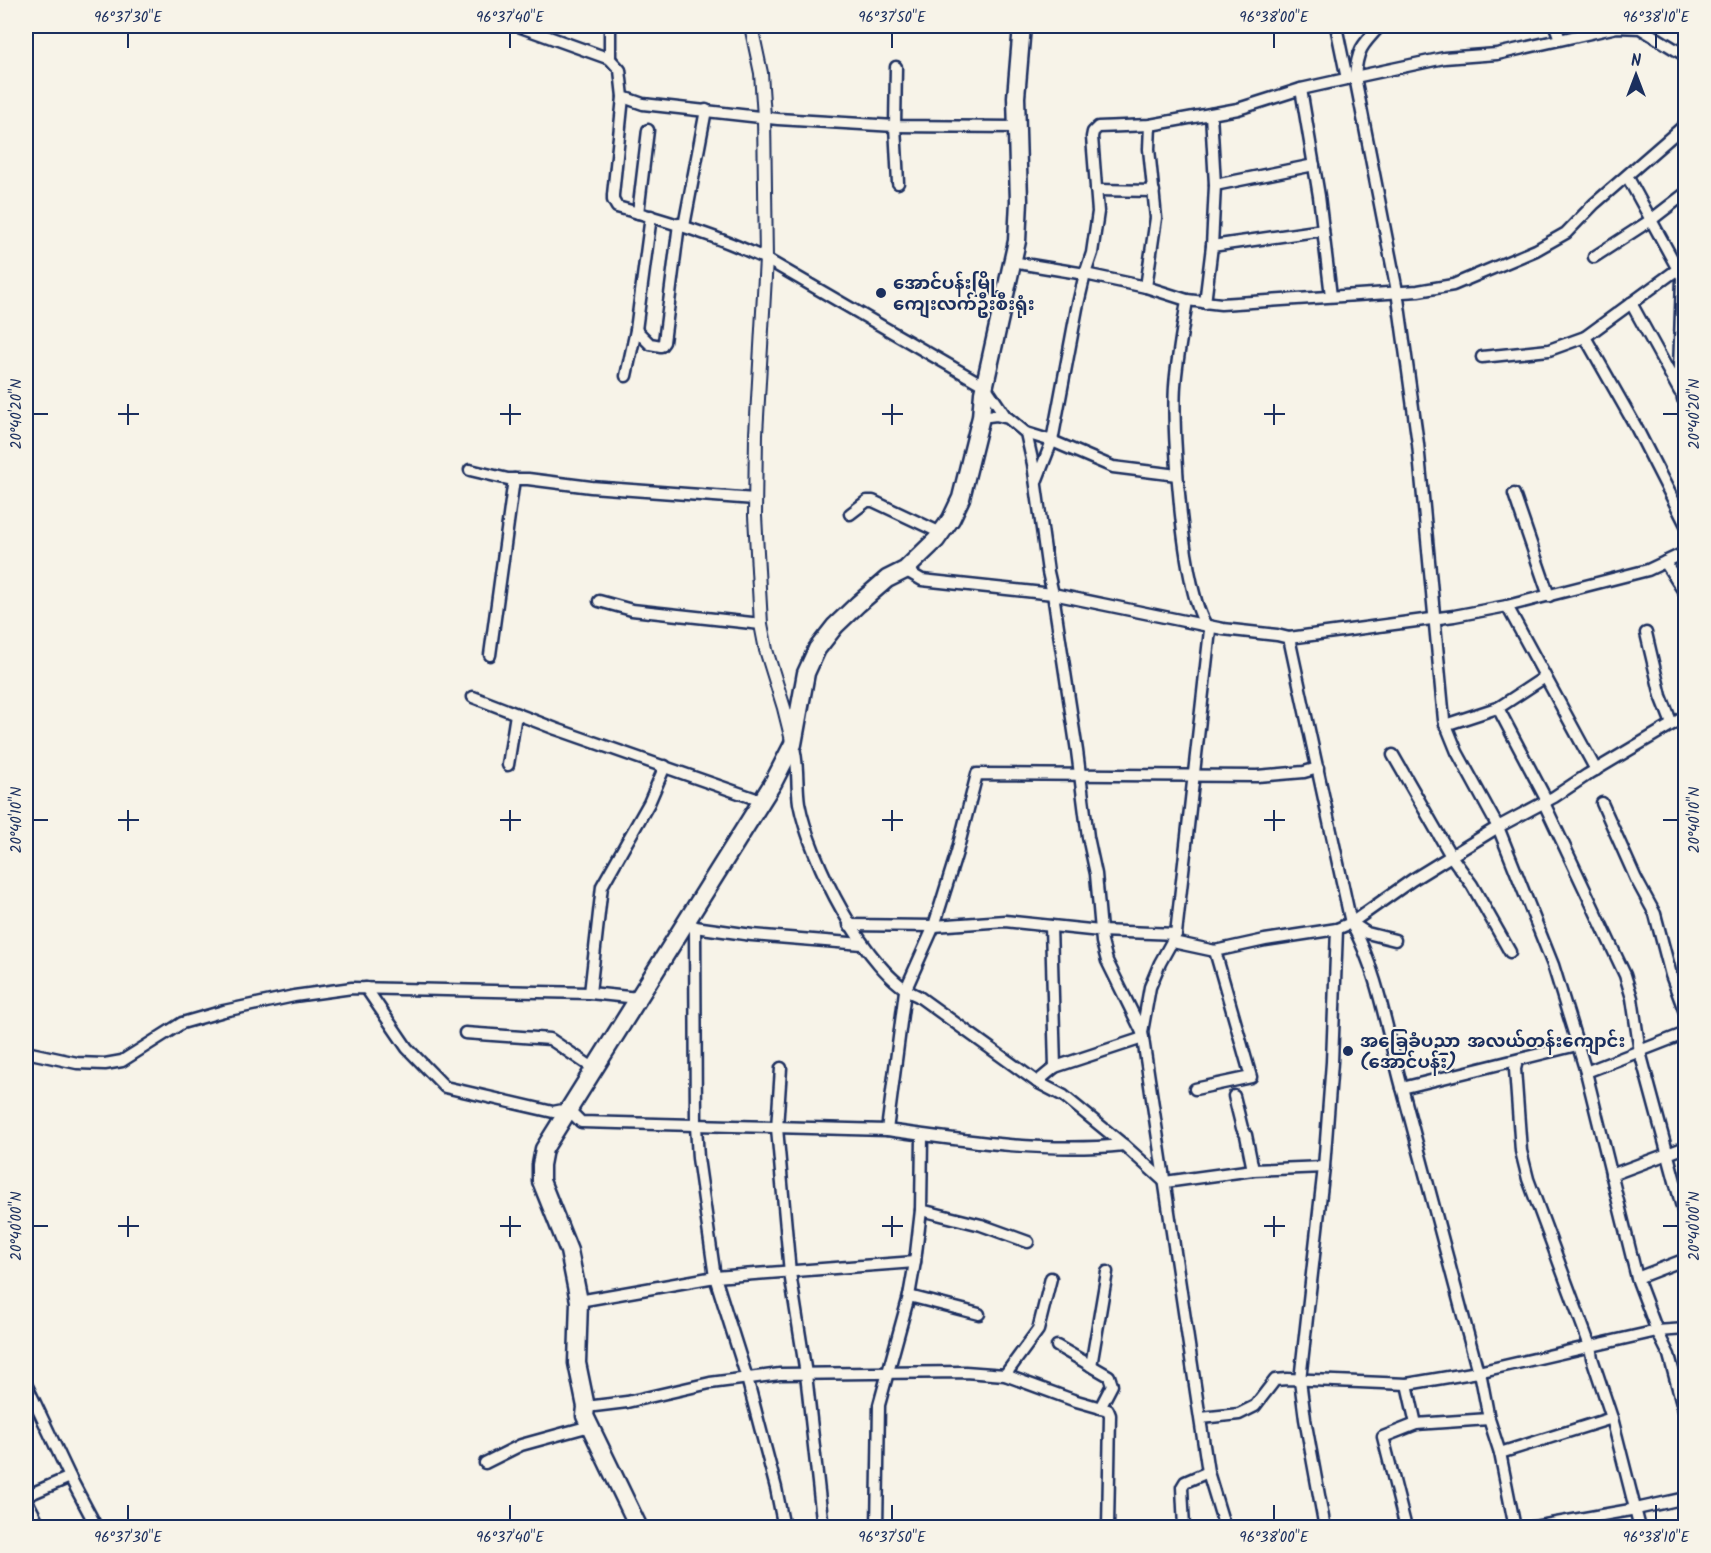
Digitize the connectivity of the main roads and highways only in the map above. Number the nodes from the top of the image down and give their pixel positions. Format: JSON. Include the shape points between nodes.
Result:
{"nodes":[{"id":1,"x":1022,"y":26,"type":"edge"},
{"id":2,"x":639,"y":1527,"type":"edge"}],
"edges":[{"from":1,"to":2,"type":"main road","via":[[1016,97],[1017,241],[961,498],[941,533],[905,570],[887,579],[858,604],[817,649],[806,673],[792,744],[762,801],[691,923],[638,998],[544,1149],[541,1181],[568,1251],[579,1300],[578,1363],[585,1416]]}]}
